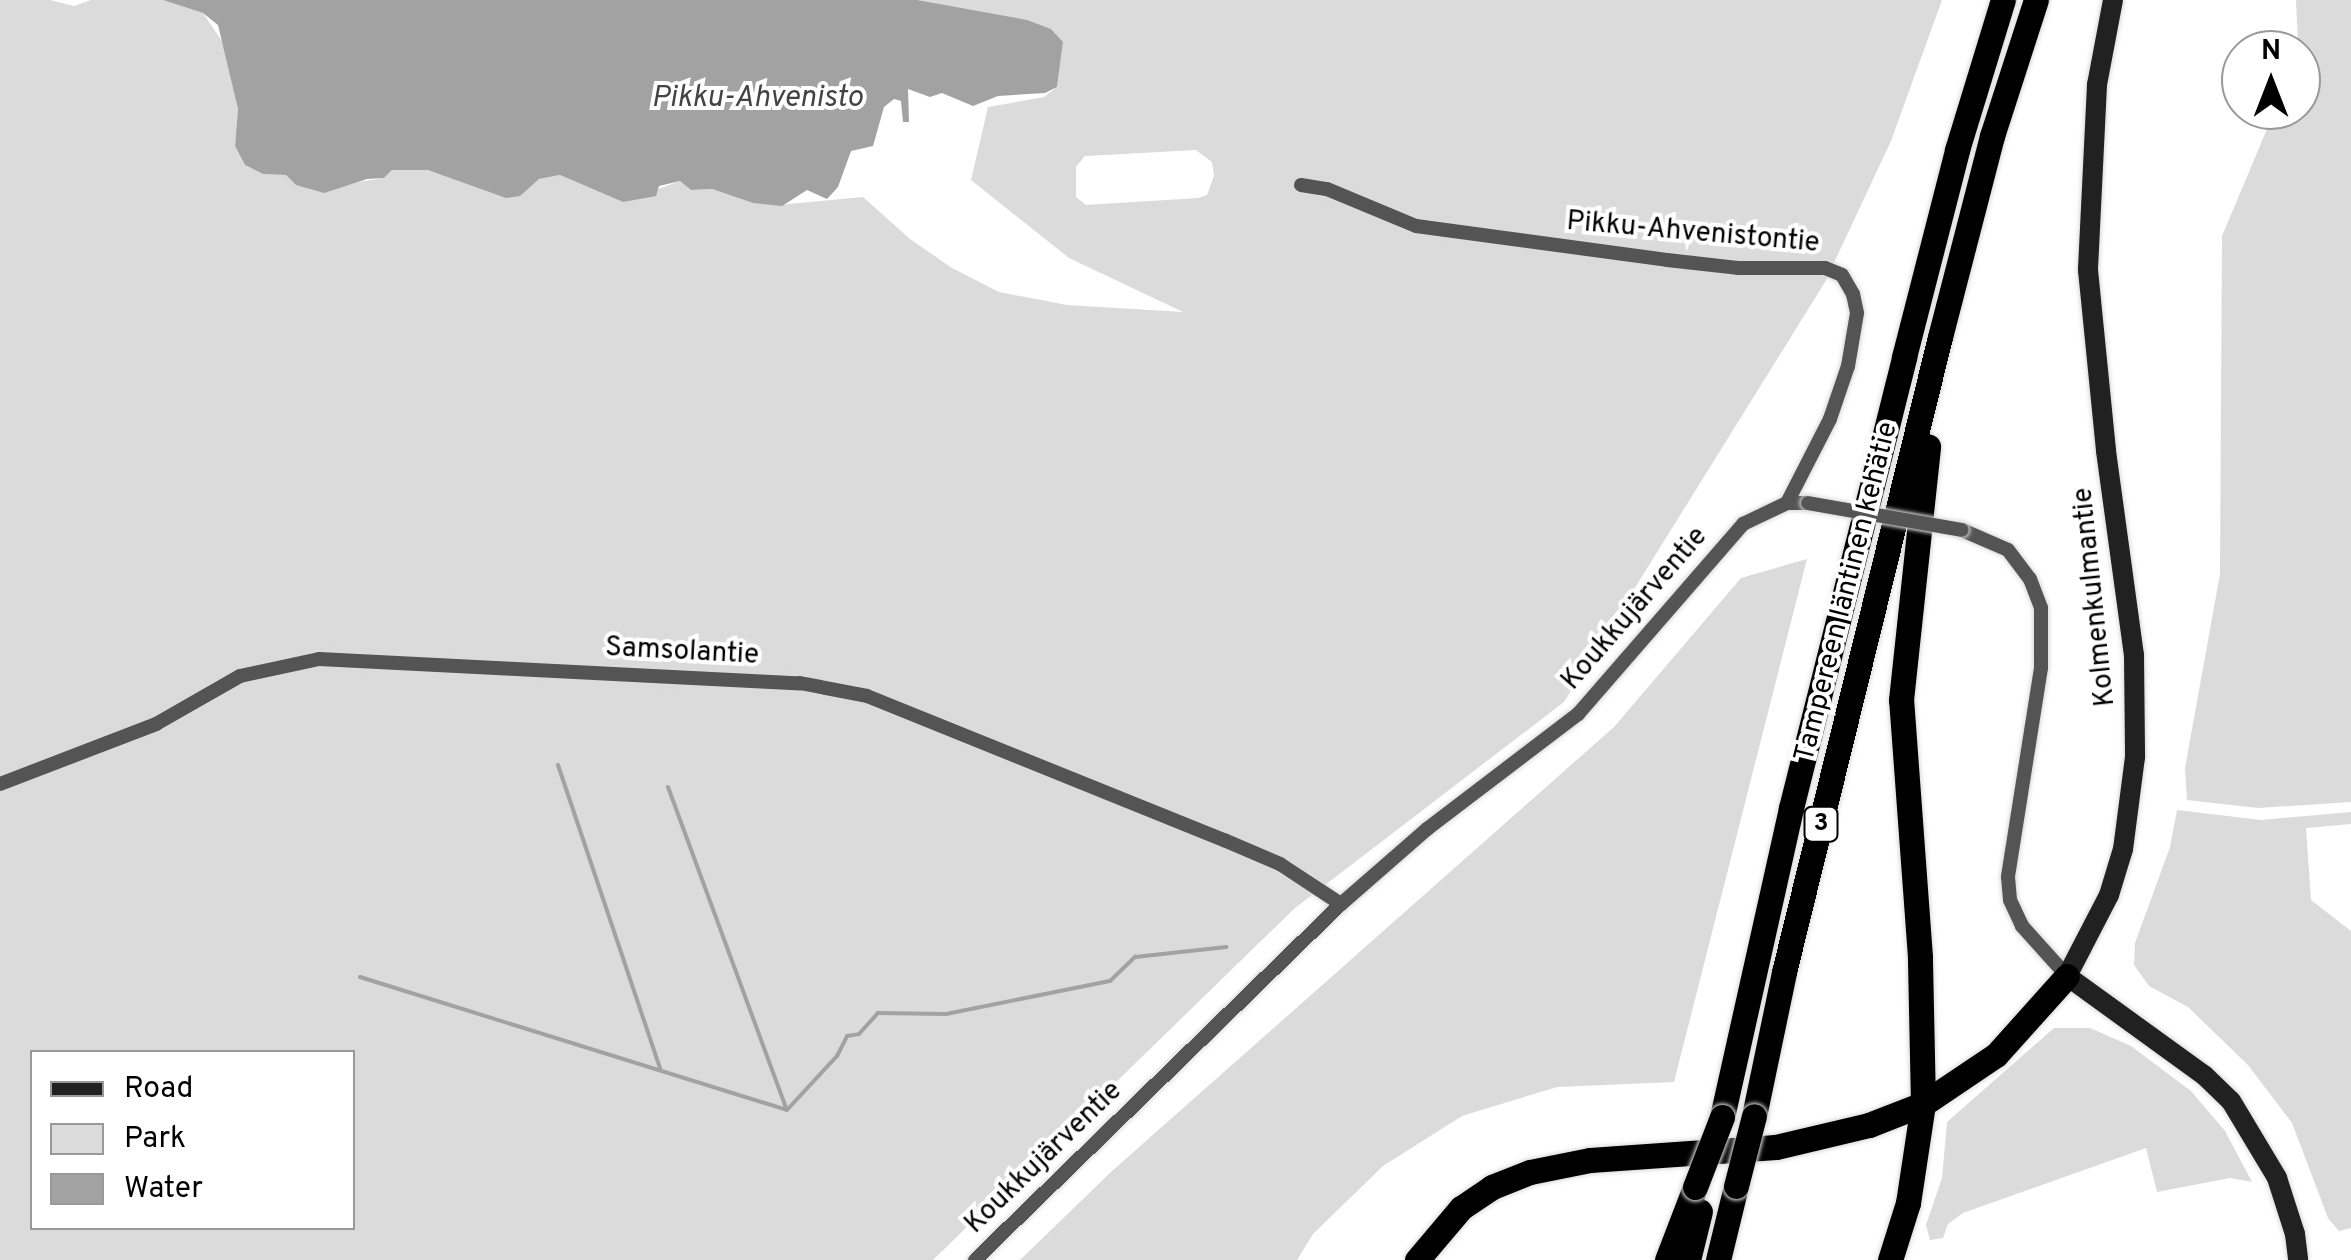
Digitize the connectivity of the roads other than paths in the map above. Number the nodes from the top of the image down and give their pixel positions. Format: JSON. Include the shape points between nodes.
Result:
{"nodes":[{"id":1,"x":2003,"y":0,"type":"edge"},
{"id":2,"x":2036,"y":0,"type":"edge"},
{"id":3,"x":2113,"y":0,"type":"edge"},
{"id":4,"x":1301,"y":185,"type":"dead end"},
{"id":5,"x":1940,"y":337,"type":"junction"},
{"id":6,"x":1787,"y":503,"type":"junction"},
{"id":7,"x":0,"y":784,"type":"edge"},
{"id":8,"x":1341,"y":904,"type":"junction"},
{"id":9,"x":2068,"y":976,"type":"junction"},
{"id":10,"x":1922,"y":1104,"type":"junction"},
{"id":11,"x":1700,"y":1187,"type":"junction"},
{"id":12,"x":975,"y":1260,"type":"edge"},
{"id":13,"x":1418,"y":1260,"type":"edge"},
{"id":14,"x":1667,"y":1260,"type":"edge"},
{"id":15,"x":1688,"y":1260,"type":"edge"},
{"id":16,"x":1718,"y":1260,"type":"edge"},
{"id":17,"x":1890,"y":1260,"type":"edge"},
{"id":18,"x":2298,"y":1260,"type":"edge"}],
"edges":[{"from":1,"to":11,"type":"highway","name":"Tampereen läntinen kehätie","number":"3","bridge":true,"via":[[1904,357]]},
{"from":2,"to":5,"type":"highway","name":"Tampereen läntinen kehätie","number":"3","via":[[1992,136]]},
{"from":3,"to":9,"type":"street","name":"Kolmenkulmantie","via":[[2097,85],[2088,270],[2134,656],[2135,757],[2123,849],[2109,896]]},
{"from":4,"to":6,"type":"street","name":"Pikku-Ahvenistontie","via":[[1416,226],[1842,275],[1857,314],[1848,366],[1830,419]]},
{"from":5,"to":10,"type":"highway","via":[[1901,700],[1920,957]]},
{"from":5,"to":16,"type":"highway","name":"Tampereen läntinen kehätie","number":"3","bridge":true},
{"from":6,"to":8,"type":"street","name":"Koukkujärventie","via":[[1742,524],[1578,714]]},
{"from":6,"to":9,"type":"street","name":"Koukkujärventie","bridge":true,"via":[[1962,530],[2008,550],[2030,579],[2041,608],[2041,668],[2010,900],[2022,926]]},
{"from":7,"to":8,"type":"street","name":"Samsolantie","via":[[156,724],[240,676],[319,659],[800,684],[867,696],[1224,840],[1280,864]]},
{"from":8,"to":12,"type":"street","name":"Koukkujärventie"},
{"from":9,"to":10,"type":"highway","via":[[1996,1055]]},
{"from":9,"to":18,"type":"street","via":[[2231,1101],[2277,1178]]},
{"from":10,"to":13,"type":"highway","via":[[1869,1125],[1776,1147],[1590,1160],[1530,1172],[1461,1208]]},
{"from":10,"to":17,"type":"highway","via":[[1908,1202]]},
{"from":11,"to":14,"type":"highway"},
{"from":11,"to":15,"type":"highway","name":"Tampereen läntinen kehätie","number":"3"}]}
